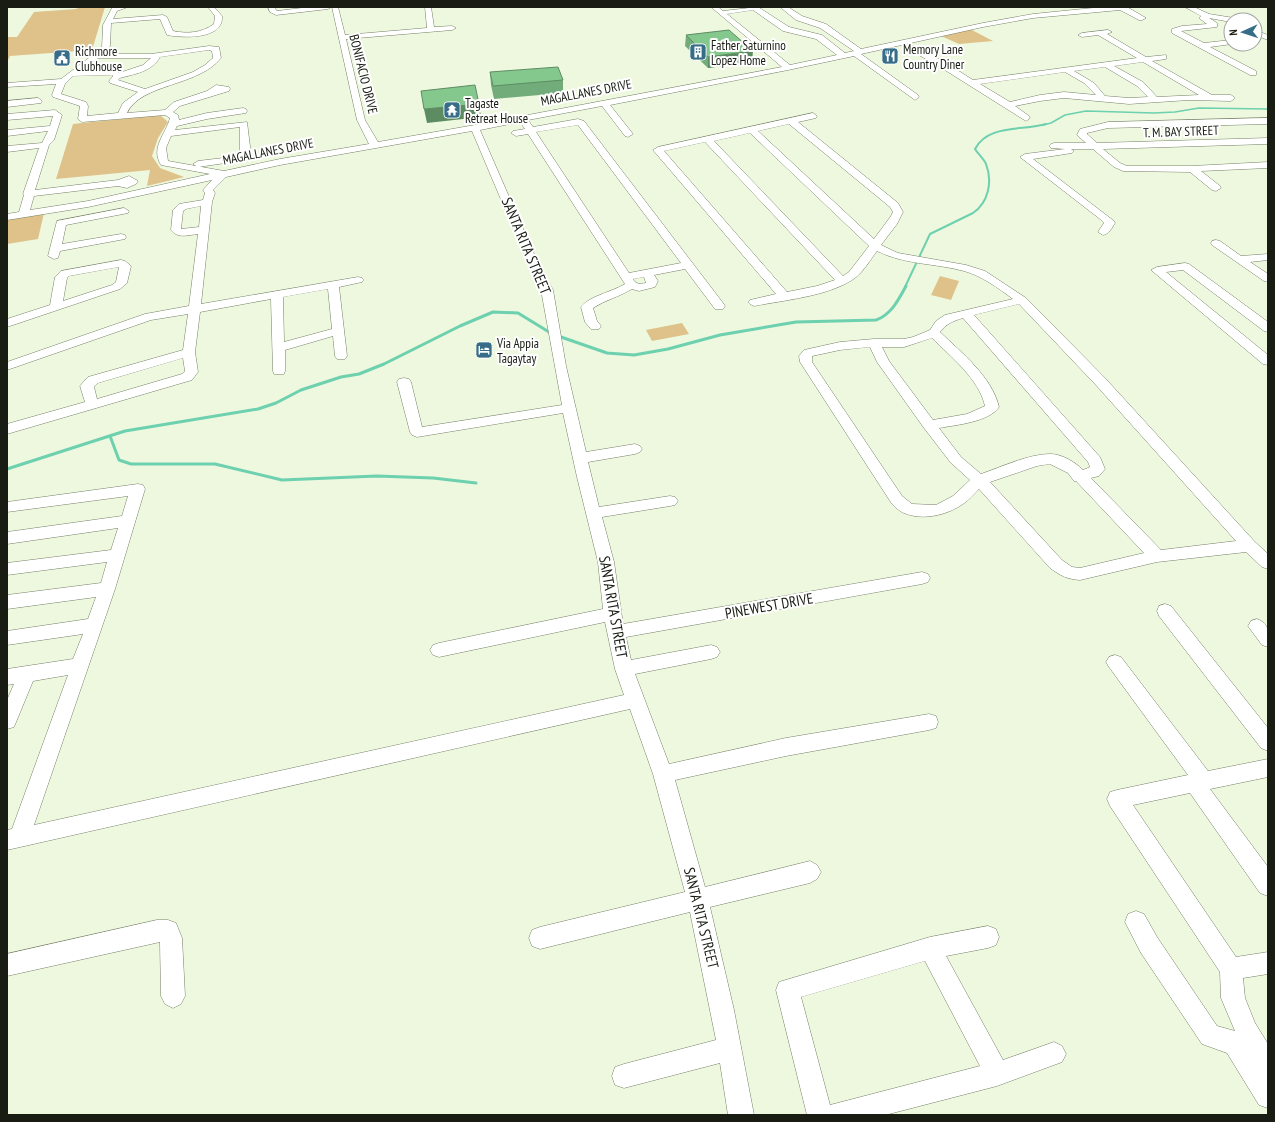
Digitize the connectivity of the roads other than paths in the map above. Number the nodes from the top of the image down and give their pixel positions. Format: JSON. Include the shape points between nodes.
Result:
{"nodes":[{"id":1,"x":125,"y":7,"type":"edge"},
{"id":2,"x":212,"y":7,"type":"edge"},
{"id":3,"x":271,"y":7,"type":"edge"},
{"id":4,"x":328,"y":7,"type":"edge"},
{"id":5,"x":335,"y":7,"type":"edge"},
{"id":6,"x":428,"y":7,"type":"edge"},
{"id":7,"x":714,"y":7,"type":"edge"},
{"id":8,"x":783,"y":7,"type":"edge"},
{"id":9,"x":1120,"y":7,"type":"edge"},
{"id":10,"x":1124,"y":7,"type":"edge"},
{"id":11,"x":1188,"y":7,"type":"edge"},
{"id":12,"x":754,"y":8,"type":"edge"},
{"id":13,"x":721,"y":13,"type":"junction"},
{"id":14,"x":1207,"y":16,"type":"junction"},
{"id":15,"x":1142,"y":18,"type":"dead end"},
{"id":16,"x":1223,"y":19,"type":"edge"},
{"id":17,"x":108,"y":21,"type":"junction"},
{"id":18,"x":452,"y":28,"type":"dead end"},
{"id":19,"x":431,"y":30,"type":"junction"},
{"id":20,"x":1108,"y":32,"type":"dead end"},
{"id":21,"x":1099,"y":33,"type":"junction"},
{"id":22,"x":1082,"y":35,"type":"dead end"},
{"id":23,"x":342,"y":37,"type":"junction"},
{"id":24,"x":1223,"y":43,"type":"edge"},
{"id":25,"x":904,"y":45,"type":"junction"},
{"id":26,"x":1119,"y":45,"type":"junction"},
{"id":27,"x":1107,"y":46,"type":"dead end"},
{"id":28,"x":1201,"y":46,"type":"junction"},
{"id":29,"x":857,"y":53,"type":"junction"},
{"id":30,"x":158,"y":55,"type":"junction"},
{"id":31,"x":97,"y":56,"type":"junction"},
{"id":32,"x":844,"y":56,"type":"junction"},
{"id":33,"x":1162,"y":57,"type":"dead end"},
{"id":34,"x":1144,"y":59,"type":"junction"},
{"id":35,"x":1105,"y":64,"type":"junction"},
{"id":36,"x":788,"y":68,"type":"junction"},
{"id":37,"x":1066,"y":70,"type":"junction"},
{"id":38,"x":1253,"y":73,"type":"dead end"},
{"id":39,"x":71,"y":74,"type":"junction"},
{"id":40,"x":117,"y":76,"type":"junction"},
{"id":41,"x":63,"y":81,"type":"junction"},
{"id":42,"x":973,"y":82,"type":"junction"},
{"id":43,"x":7,"y":85,"type":"edge"},
{"id":44,"x":43,"y":88,"type":"dead end"},
{"id":45,"x":7,"y":91,"type":"edge"},
{"id":46,"x":145,"y":92,"type":"junction"},
{"id":47,"x":213,"y":92,"type":"dead end"},
{"id":48,"x":915,"y":97,"type":"dead end"},
{"id":49,"x":1102,"y":98,"type":"junction"},
{"id":50,"x":1210,"y":98,"type":"junction"},
{"id":51,"x":1231,"y":98,"type":"dead end"},
{"id":52,"x":1156,"y":100,"type":"junction"},
{"id":53,"x":38,"y":101,"type":"dead end"},
{"id":54,"x":604,"y":103,"type":"junction"},
{"id":55,"x":7,"y":104,"type":"edge"},
{"id":56,"x":1009,"y":105,"type":"junction"},
{"id":57,"x":243,"y":111,"type":"dead end"},
{"id":58,"x":166,"y":112,"type":"junction"},
{"id":59,"x":121,"y":116,"type":"junction"},
{"id":60,"x":813,"y":116,"type":"dead end"},
{"id":61,"x":7,"y":118,"type":"edge"},
{"id":62,"x":522,"y":118,"type":"junction"},
{"id":63,"x":1026,"y":118,"type":"dead end"},
{"id":64,"x":791,"y":121,"type":"junction"},
{"id":65,"x":1268,"y":121,"type":"edge"},
{"id":66,"x":174,"y":124,"type":"junction"},
{"id":67,"x":54,"y":128,"type":"junction"},
{"id":68,"x":475,"y":128,"type":"junction"},
{"id":69,"x":531,"y":130,"type":"junction"},
{"id":70,"x":752,"y":130,"type":"junction"},
{"id":71,"x":7,"y":133,"type":"edge"},
{"id":72,"x":516,"y":133,"type":"dead end"},
{"id":73,"x":167,"y":134,"type":"junction"},
{"id":74,"x":628,"y":134,"type":"dead end"},
{"id":75,"x":707,"y":140,"type":"junction"},
{"id":76,"x":1268,"y":141,"type":"edge"},
{"id":77,"x":45,"y":145,"type":"junction"},
{"id":78,"x":375,"y":146,"type":"junction"},
{"id":79,"x":1054,"y":146,"type":"dead end"},
{"id":80,"x":7,"y":149,"type":"edge"},
{"id":81,"x":1098,"y":149,"type":"junction"},
{"id":82,"x":1268,"y":165,"type":"edge"},
{"id":83,"x":179,"y":168,"type":"junction"},
{"id":84,"x":1192,"y":169,"type":"junction"},
{"id":85,"x":238,"y":171,"type":"junction"},
{"id":86,"x":223,"y":174,"type":"junction"},
{"id":87,"x":205,"y":178,"type":"junction"},
{"id":88,"x":120,"y":183,"type":"dead end"},
{"id":89,"x":1216,"y":188,"type":"dead end"},
{"id":90,"x":28,"y":194,"type":"junction"},
{"id":91,"x":126,"y":196,"type":"junction"},
{"id":92,"x":208,"y":198,"type":"junction"},
{"id":93,"x":124,"y":211,"type":"junction"},
{"id":94,"x":23,"y":215,"type":"junction"},
{"id":95,"x":7,"y":217,"type":"edge"},
{"id":96,"x":123,"y":222,"type":"dead end"},
{"id":97,"x":204,"y":230,"type":"junction"},
{"id":98,"x":1103,"y":232,"type":"dead end"},
{"id":99,"x":121,"y":240,"type":"dead end"},
{"id":100,"x":1216,"y":243,"type":"dead end"},
{"id":101,"x":875,"y":246,"type":"junction"},
{"id":102,"x":1268,"y":257,"type":"edge"},
{"id":103,"x":1240,"y":259,"type":"junction"},
{"id":104,"x":686,"y":265,"type":"junction"},
{"id":105,"x":1268,"y":279,"type":"edge"},
{"id":106,"x":358,"y":280,"type":"dead end"},
{"id":107,"x":629,"y":281,"type":"junction"},
{"id":108,"x":842,"y":282,"type":"junction"},
{"id":109,"x":333,"y":284,"type":"junction"},
{"id":110,"x":277,"y":294,"type":"junction"},
{"id":111,"x":784,"y":296,"type":"junction"},
{"id":112,"x":1022,"y":300,"type":"junction"},
{"id":113,"x":754,"y":302,"type":"dead end"},
{"id":114,"x":56,"y":306,"type":"junction"},
{"id":115,"x":719,"y":306,"type":"dead end"},
{"id":116,"x":194,"y":308,"type":"junction"},
{"id":117,"x":966,"y":314,"type":"junction"},
{"id":118,"x":7,"y":323,"type":"edge"},
{"id":119,"x":595,"y":326,"type":"dead end"},
{"id":120,"x":1268,"y":328,"type":"edge"},
{"id":121,"x":338,"y":331,"type":"junction"},
{"id":122,"x":934,"y":332,"type":"junction"},
{"id":123,"x":874,"y":343,"type":"junction"},
{"id":124,"x":278,"y":348,"type":"junction"},
{"id":125,"x":189,"y":352,"type":"junction"},
{"id":126,"x":341,"y":356,"type":"dead end"},
{"id":127,"x":1268,"y":362,"type":"edge"},
{"id":128,"x":7,"y":366,"type":"edge"},
{"id":129,"x":279,"y":371,"type":"dead end"},
{"id":130,"x":404,"y":382,"type":"dead end"},
{"id":131,"x":92,"y":405,"type":"junction"},
{"id":132,"x":569,"y":408,"type":"junction"},
{"id":133,"x":929,"y":425,"type":"junction"},
{"id":134,"x":7,"y":430,"type":"edge"},
{"id":135,"x":635,"y":449,"type":"dead end"},
{"id":136,"x":580,"y":458,"type":"junction"},
{"id":137,"x":1079,"y":477,"type":"junction"},
{"id":138,"x":979,"y":480,"type":"junction"},
{"id":139,"x":670,"y":501,"type":"dead end"},
{"id":140,"x":7,"y":507,"type":"edge"},
{"id":141,"x":594,"y":514,"type":"junction"},
{"id":142,"x":129,"y":521,"type":"junction"},
{"id":143,"x":7,"y":538,"type":"edge"},
{"id":144,"x":1249,"y":546,"type":"junction"},
{"id":145,"x":118,"y":555,"type":"junction"},
{"id":146,"x":1157,"y":556,"type":"junction"},
{"id":147,"x":1268,"y":563,"type":"edge"},
{"id":148,"x":7,"y":569,"type":"edge"},
{"id":149,"x":922,"y":578,"type":"dead end"},
{"id":150,"x":107,"y":589,"type":"junction"},
{"id":151,"x":7,"y":602,"type":"edge"},
{"id":152,"x":1165,"y":611,"type":"dead end"},
{"id":153,"x":612,"y":614,"type":"junction"},
{"id":154,"x":94,"y":625,"type":"junction"},
{"id":155,"x":1257,"y":626,"type":"dead end"},
{"id":156,"x":616,"y":632,"type":"junction"},
{"id":157,"x":7,"y":638,"type":"edge"},
{"id":158,"x":1268,"y":640,"type":"edge"},
{"id":159,"x":439,"y":650,"type":"dead end"},
{"id":160,"x":711,"y":652,"type":"dead end"},
{"id":161,"x":1115,"y":662,"type":"dead end"},
{"id":162,"x":80,"y":666,"type":"junction"},
{"id":163,"x":624,"y":669,"type":"junction"},
{"id":164,"x":27,"y":674,"type":"junction"},
{"id":165,"x":7,"y":677,"type":"edge"},
{"id":166,"x":636,"y":700,"type":"junction"},
{"id":167,"x":7,"y":721,"type":"edge"},
{"id":168,"x":928,"y":722,"type":"dead end"},
{"id":169,"x":1268,"y":742,"type":"edge"},
{"id":170,"x":1268,"y":768,"type":"edge"},
{"id":171,"x":663,"y":774,"type":"junction"},
{"id":172,"x":1199,"y":782,"type":"junction"},
{"id":173,"x":13,"y":839,"type":"edge"},
{"id":174,"x":810,"y":872,"type":"dead end"},
{"id":175,"x":1268,"y":885,"type":"edge"},
{"id":176,"x":698,"y":901,"type":"junction"},
{"id":177,"x":1136,"y":922,"type":"dead end"},
{"id":178,"x":988,"y":937,"type":"dead end"},
{"id":179,"x":540,"y":938,"type":"dead end"},
{"id":180,"x":930,"y":948,"type":"junction"},
{"id":181,"x":1268,"y":963,"type":"edge"},
{"id":182,"x":7,"y":965,"type":"edge"},
{"id":183,"x":1231,"y":969,"type":"junction"},
{"id":184,"x":173,"y":996,"type":"dead end"},
{"id":185,"x":729,"y":1049,"type":"junction"},
{"id":186,"x":1054,"y":1054,"type":"dead end"},
{"id":187,"x":1268,"y":1067,"type":"edge"},
{"id":188,"x":997,"y":1074,"type":"junction"},
{"id":189,"x":624,"y":1076,"type":"dead end"},
{"id":190,"x":1268,"y":1096,"type":"edge"},
{"id":191,"x":741,"y":1115,"type":"edge"},
{"id":192,"x":820,"y":1115,"type":"edge"},
{"id":193,"x":836,"y":1115,"type":"edge"}],
"edges":[{"from":1,"to":17,"type":"street","via":[[114,9]]},
{"from":2,"to":17,"type":"street","via":[[218,13],[217,25],[196,34],[170,33],[163,17]]},
{"from":3,"to":4,"type":"street","via":[[272,11],[276,12]]},
{"from":5,"to":23,"type":"street","name":"BONIFACIO DRIVE"},
{"from":6,"to":19,"type":"street"},
{"from":7,"to":13,"type":"street"},
{"from":8,"to":29,"type":"street","via":[[799,18],[823,26]]},
{"from":9,"to":10,"type":"street","name":"MAGALLANES DRIVE"},
{"from":9,"to":15,"type":"street"},
{"from":9,"to":25,"type":"street","name":"MAGALLANES DRIVE","via":[[1033,16],[983,25]]},
{"from":11,"to":14,"type":"street"},
{"from":12,"to":13,"type":"street"},
{"from":12,"to":32,"type":"street","via":[[786,29],[819,38]]},
{"from":13,"to":36,"type":"street"},
{"from":14,"to":16,"type":"street"},
{"from":14,"to":28,"type":"street","via":[[1203,18],[1214,25],[1175,31]]},
{"from":17,"to":31,"type":"street","via":[[107,45]]},
{"from":18,"to":19,"type":"street"},
{"from":19,"to":23,"type":"street"},
{"from":20,"to":21,"type":"street"},
{"from":21,"to":22,"type":"street"},
{"from":21,"to":26,"type":"street"},
{"from":23,"to":78,"type":"street","name":"BONIFACIO DRIVE","via":[[361,120]]},
{"from":24,"to":28,"type":"street"},
{"from":25,"to":29,"type":"street","name":"MAGALLANES DRIVE"},
{"from":25,"to":42,"type":"street"},
{"from":26,"to":27,"type":"street"},
{"from":26,"to":34,"type":"street"},
{"from":28,"to":38,"type":"street"},
{"from":29,"to":32,"type":"street","name":"MAGALLANES DRIVE"},
{"from":29,"to":48,"type":"street"},
{"from":30,"to":31,"type":"street"},
{"from":30,"to":40,"type":"street","via":[[145,67]]},
{"from":30,"to":46,"type":"street","via":[[212,48],[216,49],[217,58],[200,71]]},
{"from":31,"to":39,"type":"street"},
{"from":32,"to":36,"type":"street","name":"MAGALLANES DRIVE"},
{"from":33,"to":34,"type":"street"},
{"from":34,"to":35,"type":"street"},
{"from":34,"to":50,"type":"street"},
{"from":35,"to":37,"type":"street"},
{"from":35,"to":52,"type":"street","via":[[1140,84]]},
{"from":36,"to":54,"type":"street","name":"MAGALLANES DRIVE"},
{"from":37,"to":42,"type":"street"},
{"from":37,"to":49,"type":"street","via":[[1085,79],[1095,87]]},
{"from":39,"to":40,"type":"street","via":[[114,72]]},
{"from":39,"to":41,"type":"street"},
{"from":40,"to":46,"type":"street","via":[[113,81]]},
{"from":41,"to":43,"type":"street"},
{"from":41,"to":59,"type":"street","via":[[56,90],[56,95],[83,104],[82,119]]},
{"from":42,"to":56,"type":"street"},
{"from":44,"to":45,"type":"street"},
{"from":46,"to":59,"type":"street","via":[[136,97]]},
{"from":47,"to":58,"type":"street","via":[[178,104]]},
{"from":49,"to":52,"type":"street"},
{"from":49,"to":56,"type":"street","via":[[1057,96]]},
{"from":50,"to":51,"type":"street"},
{"from":50,"to":52,"type":"street"},
{"from":53,"to":55,"type":"street"},
{"from":54,"to":62,"type":"street","name":"MAGALLANES DRIVE"},
{"from":54,"to":74,"type":"street"},
{"from":56,"to":63,"type":"street"},
{"from":57,"to":66,"type":"street"},
{"from":58,"to":59,"type":"street"},
{"from":58,"to":66,"type":"street","via":[[174,117]]},
{"from":60,"to":64,"type":"street"},
{"from":61,"to":67,"type":"street","via":[[55,113],[58,115]]},
{"from":62,"to":68,"type":"street","name":"MAGALLANES DRIVE"},
{"from":62,"to":69,"type":"street"},
{"from":64,"to":70,"type":"street"},
{"from":64,"to":101,"type":"street","via":[[894,205],[898,212],[895,219]]},
{"from":65,"to":81,"type":"street","via":[[1108,125],[1083,131],[1082,135]]},
{"from":66,"to":73,"type":"street"},
{"from":67,"to":71,"type":"street"},
{"from":67,"to":77,"type":"street"},
{"from":68,"to":78,"type":"street","name":"MAGALLANES DRIVE"},
{"from":68,"to":132,"type":"street","name":"SANTA RITA STREET","via":[[547,290]]},
{"from":69,"to":72,"type":"street"},
{"from":69,"to":104,"type":"street","via":[[580,123]]},
{"from":69,"to":107,"type":"street"},
{"from":70,"to":75,"type":"street"},
{"from":70,"to":101,"type":"street"},
{"from":73,"to":83,"type":"street","via":[[160,154],[164,163]]},
{"from":73,"to":83,"type":"street","via":[[244,124],[246,155],[243,158]]},
{"from":75,"to":108,"type":"street"},
{"from":75,"to":111,"type":"street","via":[[658,150]]},
{"from":76,"to":81,"type":"street","name":"T. M. BAY STREET"},
{"from":77,"to":80,"type":"street"},
{"from":77,"to":90,"type":"street"},
{"from":78,"to":85,"type":"street","name":"MAGALLANES DRIVE"},
{"from":79,"to":81,"type":"street"},
{"from":81,"to":84,"type":"street","via":[[1126,169]]},
{"from":81,"to":98,"type":"street","via":[[1024,157],[1104,217],[1110,223]]},
{"from":82,"to":84,"type":"street"},
{"from":83,"to":86,"type":"street","via":[[197,168]]},
{"from":83,"to":87,"type":"street"},
{"from":84,"to":89,"type":"street"},
{"from":85,"to":86,"type":"street","name":"MAGALLANES DRIVE"},
{"from":85,"to":92,"type":"street"},
{"from":86,"to":87,"type":"street","name":"MAGALLANES DRIVE"},
{"from":86,"to":92,"type":"street","via":[[208,190]]},
{"from":87,"to":91,"type":"street","name":"MAGALLANES DRIVE"},
{"from":88,"to":90,"type":"street"},
{"from":90,"to":94,"type":"street"},
{"from":91,"to":93,"type":"street"},
{"from":91,"to":94,"type":"street","name":"MAGALLANES DRIVE"},
{"from":92,"to":97,"type":"street"},
{"from":92,"to":97,"type":"street","via":[[178,210],[176,230],[180,233]]},
{"from":93,"to":96,"type":"street"},
{"from":93,"to":99,"type":"street","via":[[61,223],[55,248]]},
{"from":94,"to":95,"type":"street","name":"MAGALLANES DRIVE"},
{"from":97,"to":116,"type":"street"},
{"from":100,"to":103,"type":"street"},
{"from":101,"to":108,"type":"street"},
{"from":101,"to":112,"type":"street","via":[[896,256],[981,273]]},
{"from":102,"to":103,"type":"street"},
{"from":103,"to":105,"type":"street"},
{"from":104,"to":107,"type":"street","via":[[647,273],[652,281],[651,285],[639,288]]},
{"from":104,"to":115,"type":"street"},
{"from":106,"to":109,"type":"street"},
{"from":107,"to":119,"type":"street","via":[[618,293],[597,300],[587,307],[591,322]]},
{"from":108,"to":111,"type":"street"},
{"from":109,"to":110,"type":"street"},
{"from":109,"to":121,"type":"street"},
{"from":110,"to":116,"type":"street"},
{"from":110,"to":124,"type":"street"},
{"from":111,"to":113,"type":"street"},
{"from":112,"to":117,"type":"street"},
{"from":112,"to":144,"type":"street"},
{"from":114,"to":114,"type":"street","via":[[116,287],[121,283],[125,266],[122,263],[65,273],[61,277]]},
{"from":114,"to":118,"type":"street"},
{"from":116,"to":125,"type":"street"},
{"from":116,"to":128,"type":"street","via":[[128,323]]},
{"from":117,"to":122,"type":"street","via":[[948,318]]},
{"from":117,"to":137,"type":"street","via":[[1095,460],[1098,469]]},
{"from":120,"to":127,"type":"street","via":[[1185,266],[1157,270]]},
{"from":121,"to":124,"type":"street"},
{"from":121,"to":126,"type":"street"},
{"from":122,"to":123,"type":"street","via":[[917,340]]},
{"from":122,"to":133,"type":"street","via":[[987,391],[992,400],[992,407],[971,417]]},
{"from":123,"to":133,"type":"street","via":[[883,362]]},
{"from":123,"to":138,"type":"street","via":[[840,346],[808,353],[805,356],[806,362],[897,500],[908,509],[921,512],[939,510],[958,500]]},
{"from":124,"to":129,"type":"street"},
{"from":125,"to":131,"type":"street","via":[[192,372],[187,377]]},
{"from":125,"to":131,"type":"street","via":[[93,380],[87,386]]},
{"from":130,"to":132,"type":"street","via":[[417,432]]},
{"from":131,"to":134,"type":"street"},
{"from":132,"to":136,"type":"street","name":"SANTA RITA STREET"},
{"from":133,"to":138,"type":"street","via":[[956,460]]},
{"from":135,"to":136,"type":"street"},
{"from":136,"to":141,"type":"street","name":"SANTA RITA STREET"},
{"from":137,"to":138,"type":"street","via":[[1073,469],[1051,459],[1036,461]]},
{"from":137,"to":146,"type":"street"},
{"from":138,"to":146,"type":"street","via":[[1056,564],[1068,573],[1080,574]]},
{"from":139,"to":141,"type":"street"},
{"from":140,"to":142,"type":"street","via":[[138,488]]},
{"from":141,"to":153,"type":"street","name":"SANTA RITA STREET","via":[[606,562]]},
{"from":142,"to":143,"type":"street"},
{"from":142,"to":145,"type":"street"},
{"from":144,"to":146,"type":"street"},
{"from":144,"to":147,"type":"street"},
{"from":145,"to":148,"type":"street"},
{"from":145,"to":150,"type":"street"},
{"from":149,"to":156,"type":"street","name":"PINEWEST DRIVE"},
{"from":150,"to":151,"type":"street"},
{"from":150,"to":154,"type":"street"},
{"from":152,"to":169,"type":"street"},
{"from":153,"to":156,"type":"street","name":"SANTA RITA STREET"},
{"from":153,"to":159,"type":"street"},
{"from":154,"to":157,"type":"street"},
{"from":154,"to":162,"type":"street"},
{"from":155,"to":158,"type":"street"},
{"from":156,"to":163,"type":"street","name":"SANTA RITA STREET"},
{"from":160,"to":163,"type":"street"},
{"from":161,"to":172,"type":"street"},
{"from":162,"to":164,"type":"street"},
{"from":162,"to":173,"type":"street"},
{"from":163,"to":166,"type":"street","name":"SANTA RITA STREET"},
{"from":164,"to":165,"type":"street"},
{"from":164,"to":167,"type":"street"},
{"from":166,"to":171,"type":"street","name":"SANTA RITA STREET"},
{"from":166,"to":173,"type":"street"},
{"from":168,"to":171,"type":"street","via":[[786,747]]},
{"from":170,"to":172,"type":"street"},
{"from":171,"to":176,"type":"street","name":"SANTA RITA STREET"},
{"from":172,"to":175,"type":"street"},
{"from":172,"to":183,"type":"street","via":[[1117,799]]},
{"from":174,"to":176,"type":"street"},
{"from":176,"to":179,"type":"street"},
{"from":176,"to":185,"type":"street","name":"SANTA RITA STREET"},
{"from":177,"to":190,"type":"street","via":[[1148,945],[1210,1036],[1235,1043]]},
{"from":178,"to":180,"type":"street"},
{"from":180,"to":188,"type":"street"},
{"from":180,"to":192,"type":"street","via":[[787,990]]},
{"from":181,"to":183,"type":"street"},
{"from":182,"to":184,"type":"street","via":[[157,931],[168,931],[171,938]]},
{"from":183,"to":187,"type":"street","via":[[1233,998],[1247,1031]]},
{"from":185,"to":189,"type":"street"},
{"from":185,"to":191,"type":"street","name":"SANTA RITA STREET"},
{"from":186,"to":188,"type":"street"},
{"from":188,"to":193,"type":"street"}]}
